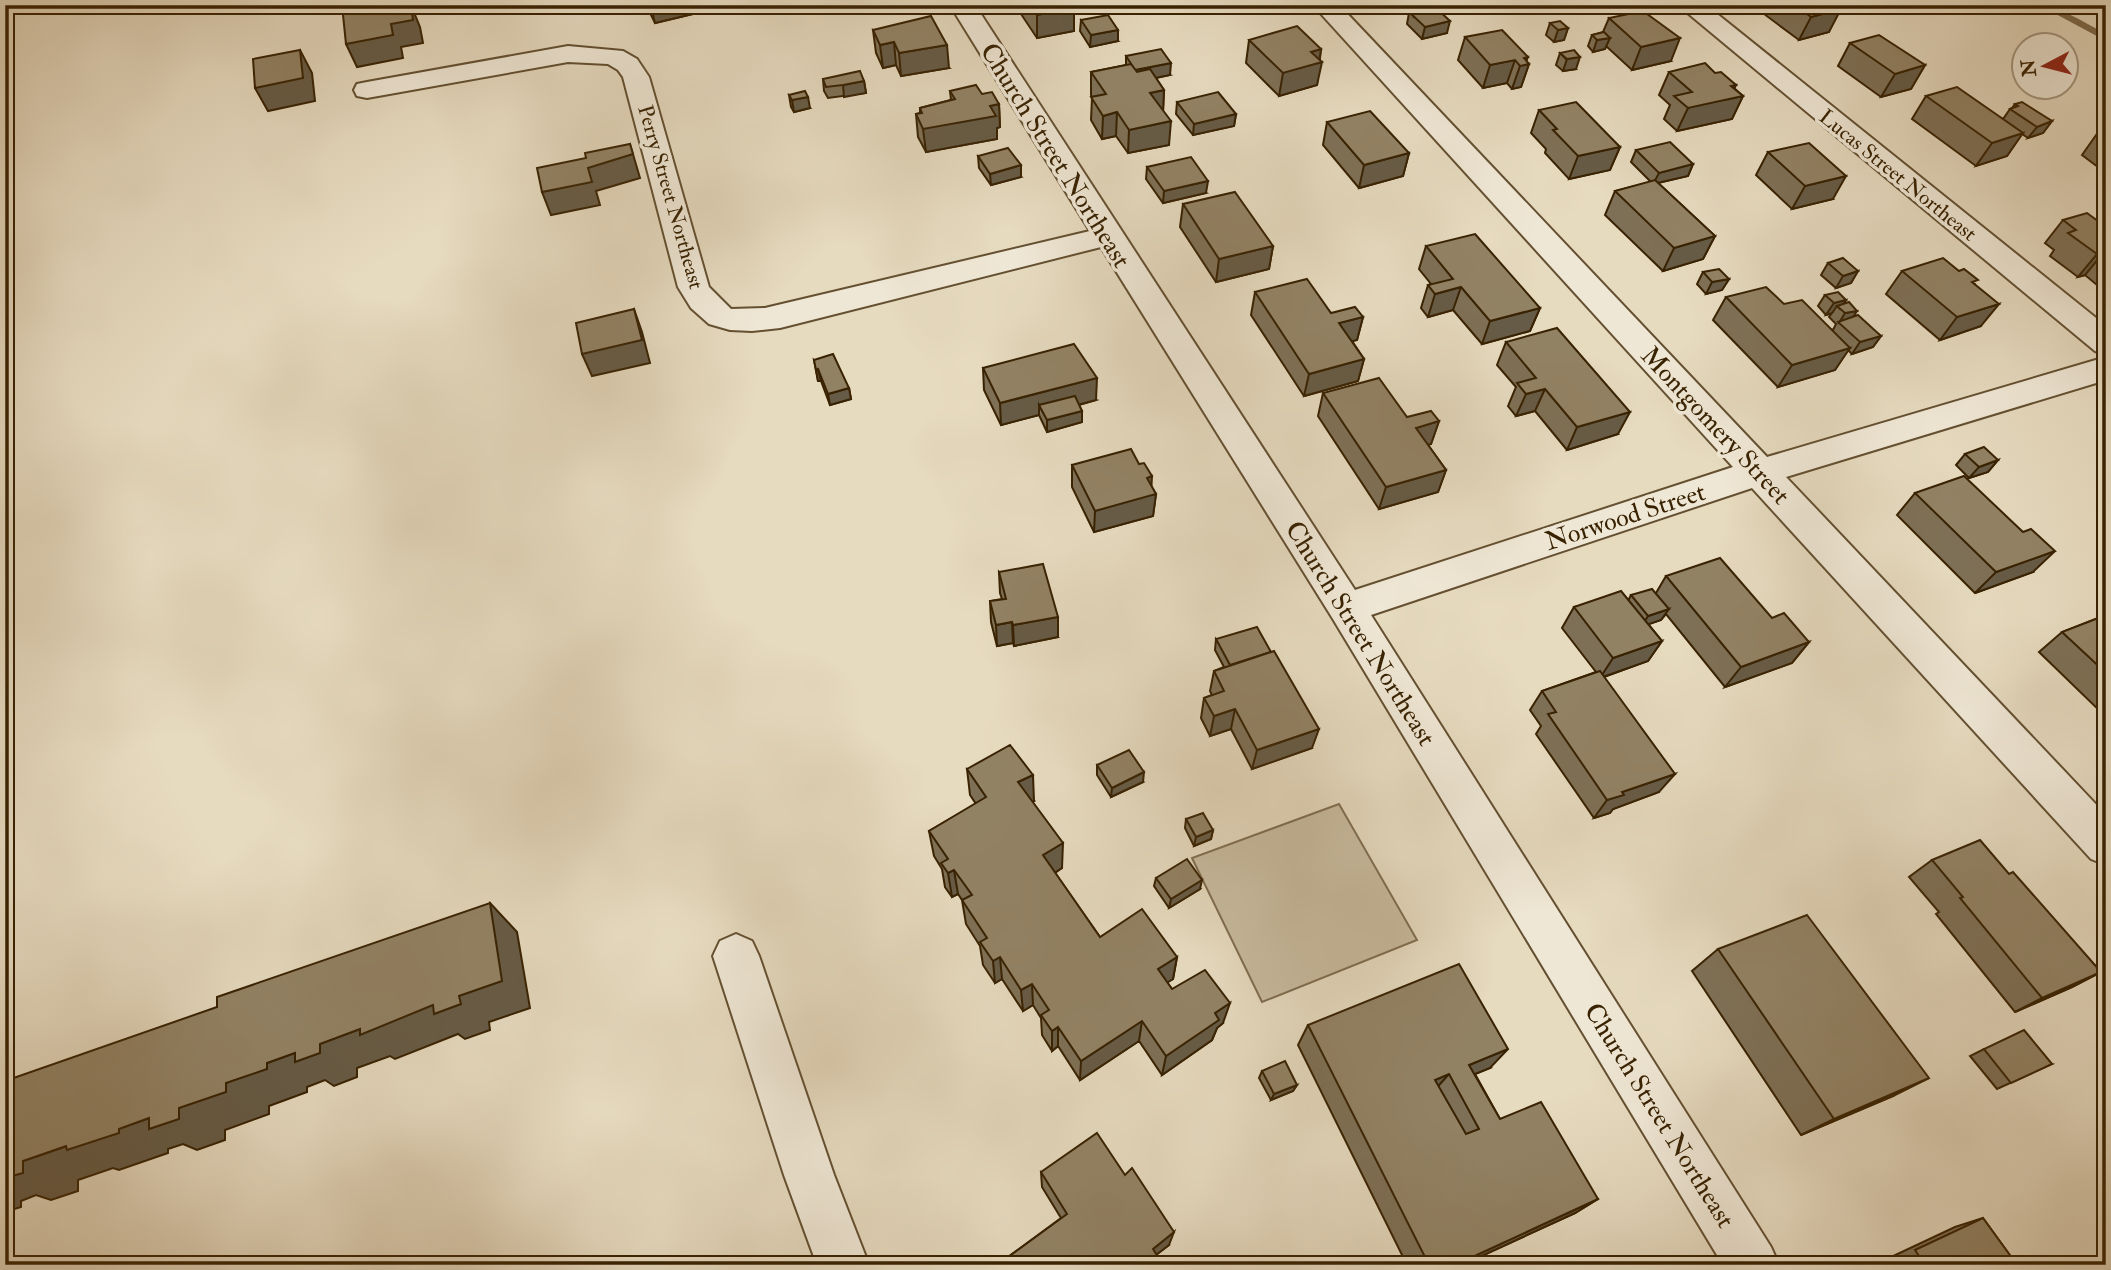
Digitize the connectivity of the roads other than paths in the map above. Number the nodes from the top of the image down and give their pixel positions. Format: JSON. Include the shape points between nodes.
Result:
{"nodes":[{"id":1,"x":962,"y":5,"type":"edge"},
{"id":2,"x":1325,"y":5,"type":"edge"},
{"id":3,"x":1690,"y":5,"type":"edge"},
{"id":4,"x":367,"y":90,"type":"dead end"},
{"id":5,"x":1108,"y":236,"type":"junction"},
{"id":6,"x":2106,"y":343,"type":"edge"},
{"id":7,"x":2106,"y":368,"type":"edge"},
{"id":8,"x":1760,"y":472,"type":"junction"},
{"id":9,"x":1346,"y":608,"type":"junction"},
{"id":10,"x":2106,"y":845,"type":"edge"},
{"id":11,"x":736,"y":956,"type":"dead end"},
{"id":12,"x":843,"y":1265,"type":"edge"},
{"id":13,"x":1754,"y":1265,"type":"edge"}],
"edges":[{"from":1,"to":5,"type":"street","name":"Church Street Northeast"},
{"from":2,"to":8,"type":"street","name":"Montgomery Street"},
{"from":3,"to":6,"type":"street","name":"Lucas Street Northeast"},
{"from":4,"to":5,"type":"street","name":"Perry Street Northeast","via":[[568,54],[614,57],[628,65],[636,77],[694,287],[704,306],[721,318],[746,322],[780,317]]},
{"from":5,"to":9,"type":"street","name":"Church Street Northeast"},
{"from":7,"to":8,"type":"street","name":"Norwood Street"},
{"from":8,"to":9,"type":"street","name":"Norwood Street"},
{"from":8,"to":10,"type":"street","name":"Montgomery Street"},
{"from":9,"to":13,"type":"street","name":"Church Street Northeast"},
{"from":11,"to":12,"type":"street"}]}
